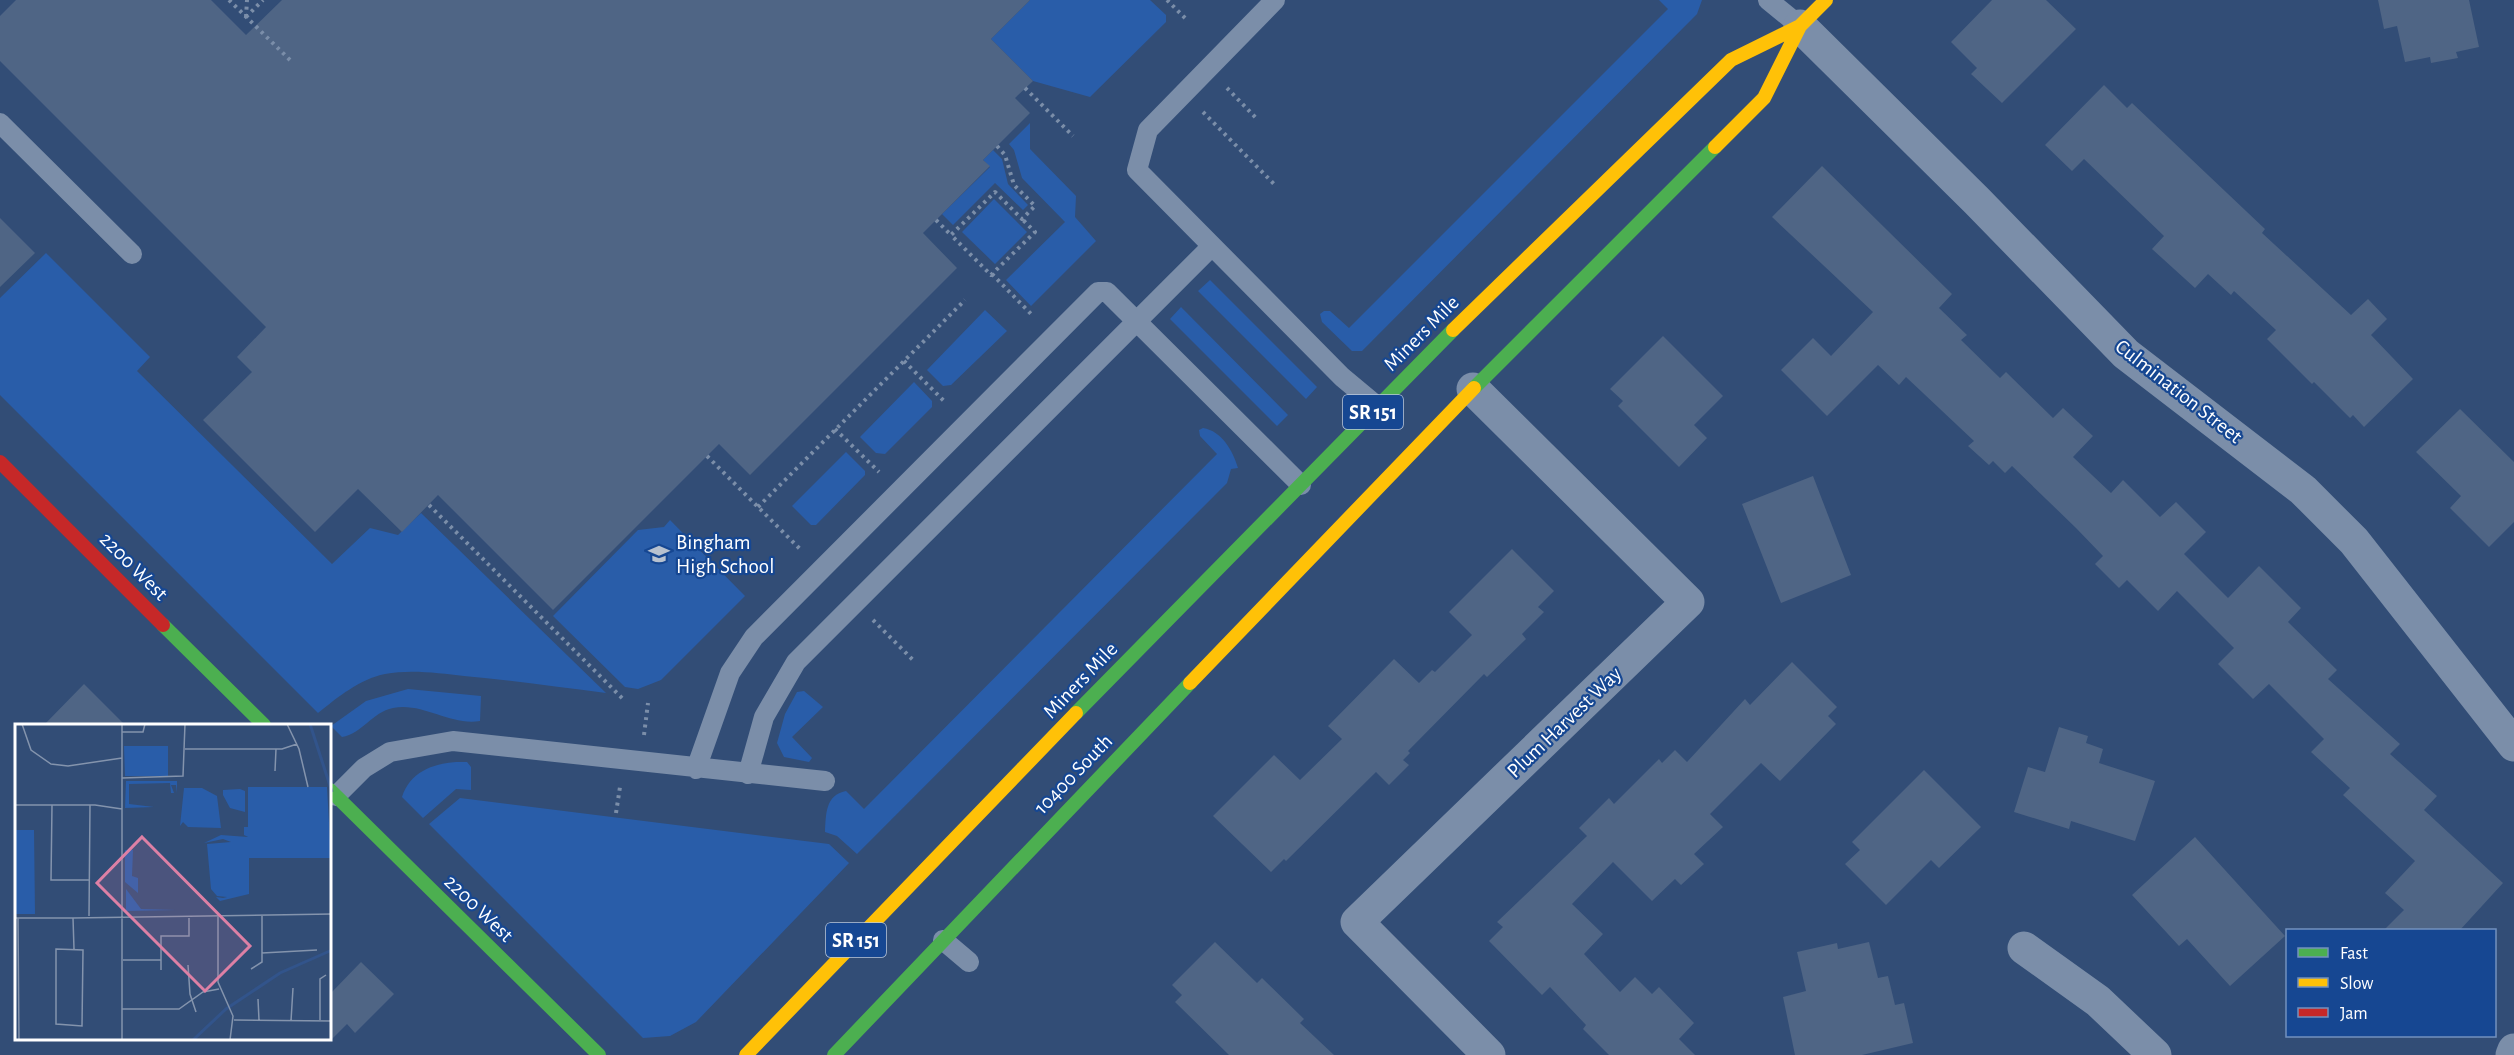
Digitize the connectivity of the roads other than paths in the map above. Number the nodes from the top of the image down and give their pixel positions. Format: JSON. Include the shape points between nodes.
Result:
{"nodes":[{"id":1,"x":1275,"y":0,"type":"edge"},
{"id":2,"x":1768,"y":0,"type":"edge"},
{"id":3,"x":1826,"y":0,"type":"edge"},
{"id":4,"x":1800,"y":26,"type":"junction"},
{"id":5,"x":0,"y":123,"type":"edge"},
{"id":6,"x":1212,"y":246,"type":"junction"},
{"id":7,"x":132,"y":254,"type":"dead end"},
{"id":8,"x":1136,"y":321,"type":"junction"},
{"id":9,"x":1473,"y":389,"type":"junction"},
{"id":10,"x":1378,"y":407,"type":"junction"},
{"id":11,"x":0,"y":462,"type":"edge"},
{"id":12,"x":1300,"y":485,"type":"junction"},
{"id":13,"x":1343,"y":524,"type":"joint"},
{"id":14,"x":263,"y":724,"type":"edge"},
{"id":15,"x":2514,"y":745,"type":"edge"},
{"id":16,"x":696,"y":769,"type":"junction"},
{"id":17,"x":748,"y":774,"type":"junction"},
{"id":18,"x":825,"y":781,"type":"dead end"},
{"id":19,"x":333,"y":793,"type":"edge"},
{"id":20,"x":943,"y":940,"type":"junction"},
{"id":21,"x":2024,"y":948,"type":"dead end"},
{"id":22,"x":969,"y":962,"type":"dead end"},
{"id":23,"x":2514,"y":1050,"type":"edge"},
{"id":24,"x":599,"y":1055,"type":"edge"},
{"id":25,"x":746,"y":1055,"type":"edge"},
{"id":26,"x":834,"y":1055,"type":"edge"},
{"id":27,"x":1489,"y":1055,"type":"edge"},
{"id":28,"x":2155,"y":1055,"type":"edge"},
{"id":29,"x":2512,"y":1055,"type":"edge"}],
"edges":[{"from":1,"to":6,"type":"lane","via":[[1148,130],[1137,170]]},
{"from":2,"to":4,"type":"lane"},
{"from":3,"to":4,"type":"main road","name":"Miners Mile","number":"SR 151"},
{"from":4,"to":9,"type":"main road","name":"Miners Mile","number":"SR 151","via":[[1764,98]]},
{"from":4,"to":10,"type":"main road","name":"Miners Mile","number":"SR 151","via":[[1731,60]]},
{"from":4,"to":15,"type":"street","name":"Culmination Street","via":[[2126,354],[2302,490],[2354,541]]},
{"from":5,"to":7,"type":"lane"},
{"from":6,"to":8,"type":"lane"},
{"from":6,"to":10,"type":"lane"},
{"from":8,"to":12,"type":"lane"},
{"from":8,"to":16,"type":"lane","via":[[1107,292],[1098,292],[820,569],[754,637],[730,673]]},
{"from":8,"to":17,"type":"lane","via":[[796,662],[764,717]]},
{"from":9,"to":13,"type":"main road","name":"Miners Mile","number":"SR 151"},
{"from":9,"to":27,"type":"street","name":"Plum Harvest Way","via":[[1688,603],[1357,922]]},
{"from":10,"to":12,"type":"main road","name":"Miners Mile","number":"SR 151"},
{"from":11,"to":14,"type":"main road","name":"2200 West"},
{"from":12,"to":25,"type":"main road","name":"Miners Mile","number":"SR 151"},
{"from":13,"to":20,"type":"main road","name":"10400 South","number":"SR 151"},
{"from":16,"to":17,"type":"lane"},
{"from":16,"to":19,"type":"lane","via":[[453,741],[390,752]]},
{"from":17,"to":18,"type":"lane"},
{"from":19,"to":24,"type":"main road","name":"2200 West"},
{"from":20,"to":22,"type":"lane"},
{"from":20,"to":26,"type":"main road","name":"10400 South","number":"SR 151"},
{"from":21,"to":28,"type":"street","via":[[2098,1001]]},
{"from":23,"to":29,"type":"street"}]}
